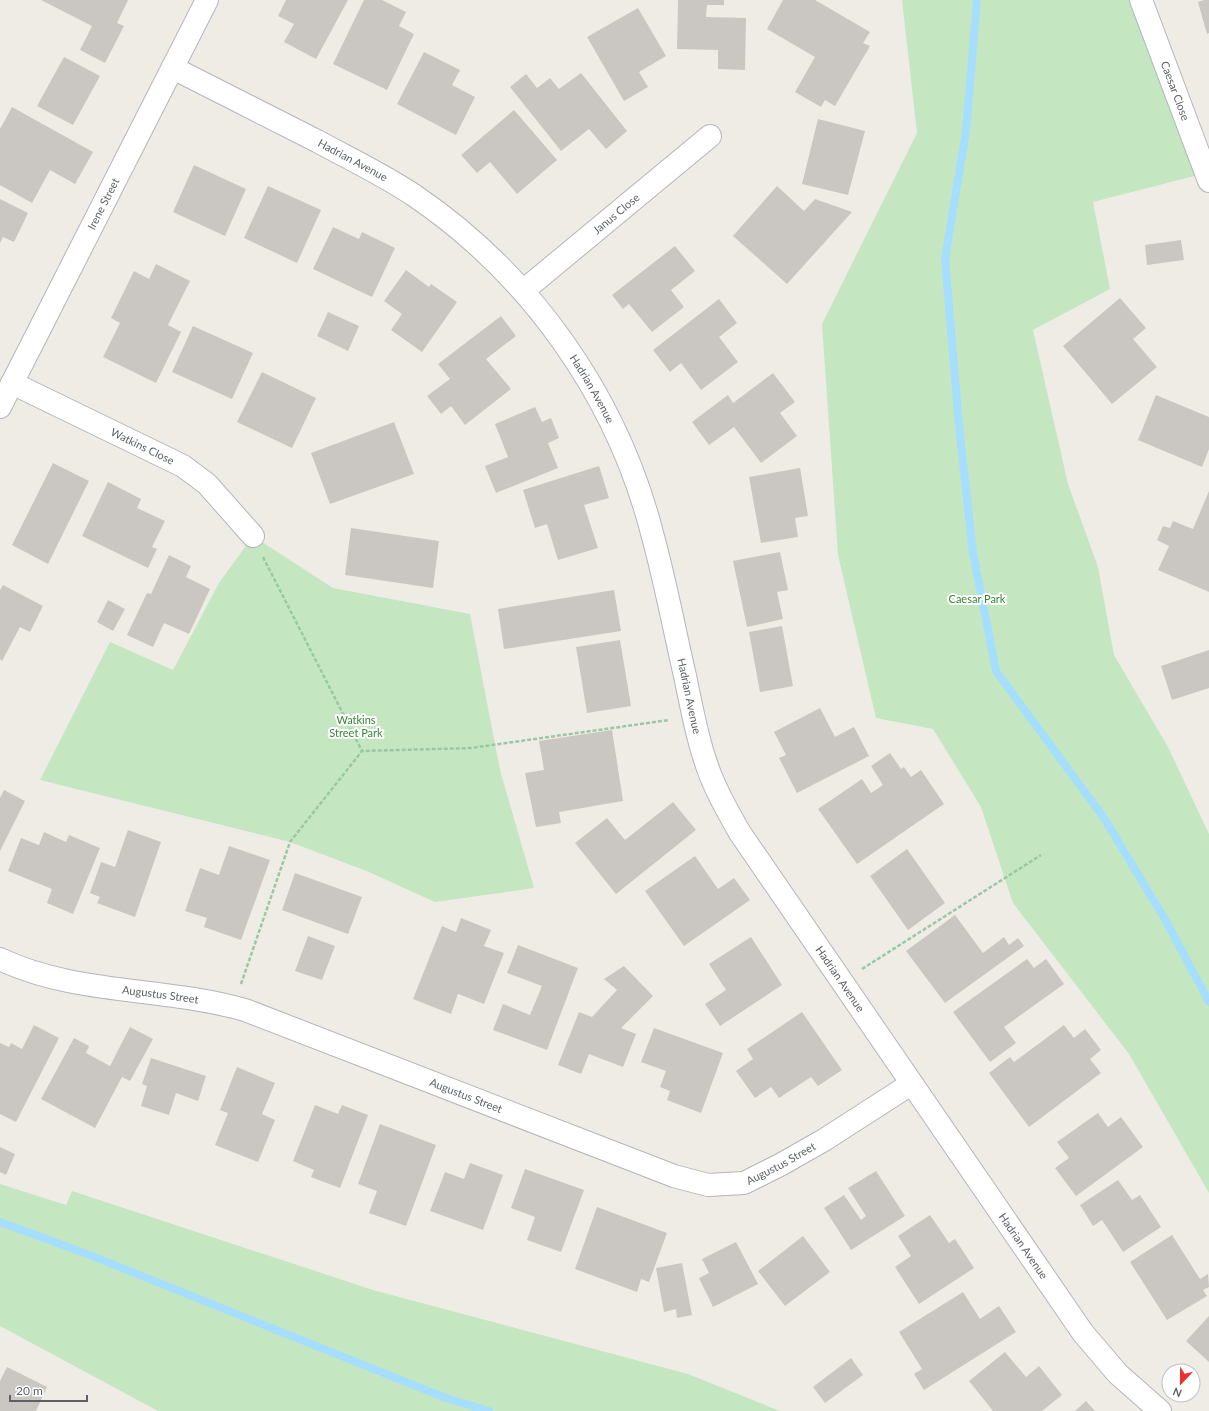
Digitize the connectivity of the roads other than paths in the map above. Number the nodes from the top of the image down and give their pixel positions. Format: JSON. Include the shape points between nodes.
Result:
{"nodes":[{"id":1,"x":207,"y":0,"type":"edge"},
{"id":2,"x":1141,"y":0,"type":"edge"},
{"id":3,"x":173,"y":68,"type":"junction"},
{"id":4,"x":710,"y":136,"type":"dead end"},
{"id":5,"x":1209,"y":181,"type":"edge"},
{"id":6,"x":523,"y":291,"type":"junction"},
{"id":7,"x":12,"y":383,"type":"junction"},
{"id":8,"x":0,"y":407,"type":"edge"},
{"id":9,"x":253,"y":536,"type":"road end"},
{"id":10,"x":0,"y":959,"type":"edge"},
{"id":11,"x":911,"y":1084,"type":"junction"},
{"id":12,"x":1160,"y":1411,"type":"edge"}],
"edges":[{"from":1,"to":3,"type":"street","name":"Irene Street"},
{"from":2,"to":5,"type":"street","name":"Caesar Close"},
{"from":3,"to":6,"type":"street","name":"Hadrian Avenue","via":[[376,172],[415,196],[452,224]]},
{"from":3,"to":7,"type":"street","name":"Irene Street"},
{"from":4,"to":6,"type":"street","name":"Janus Close"},
{"from":6,"to":11,"type":"street","name":"Hadrian Avenue","via":[[562,340],[588,379],[639,489],[668,598],[693,716],[710,774],[724,806]]},
{"from":7,"to":8,"type":"street","name":"Irene Street"},
{"from":7,"to":9,"type":"street","name":"Watkins Close","via":[[183,466],[207,484]]},
{"from":10,"to":11,"type":"street","name":"Augustus Street","via":[[56,978],[212,1000],[233,1006],[674,1176],[708,1185],[744,1183],[780,1166]]},
{"from":11,"to":12,"type":"street","name":"Hadrian Avenue","via":[[1083,1333],[1118,1374]]}]}
